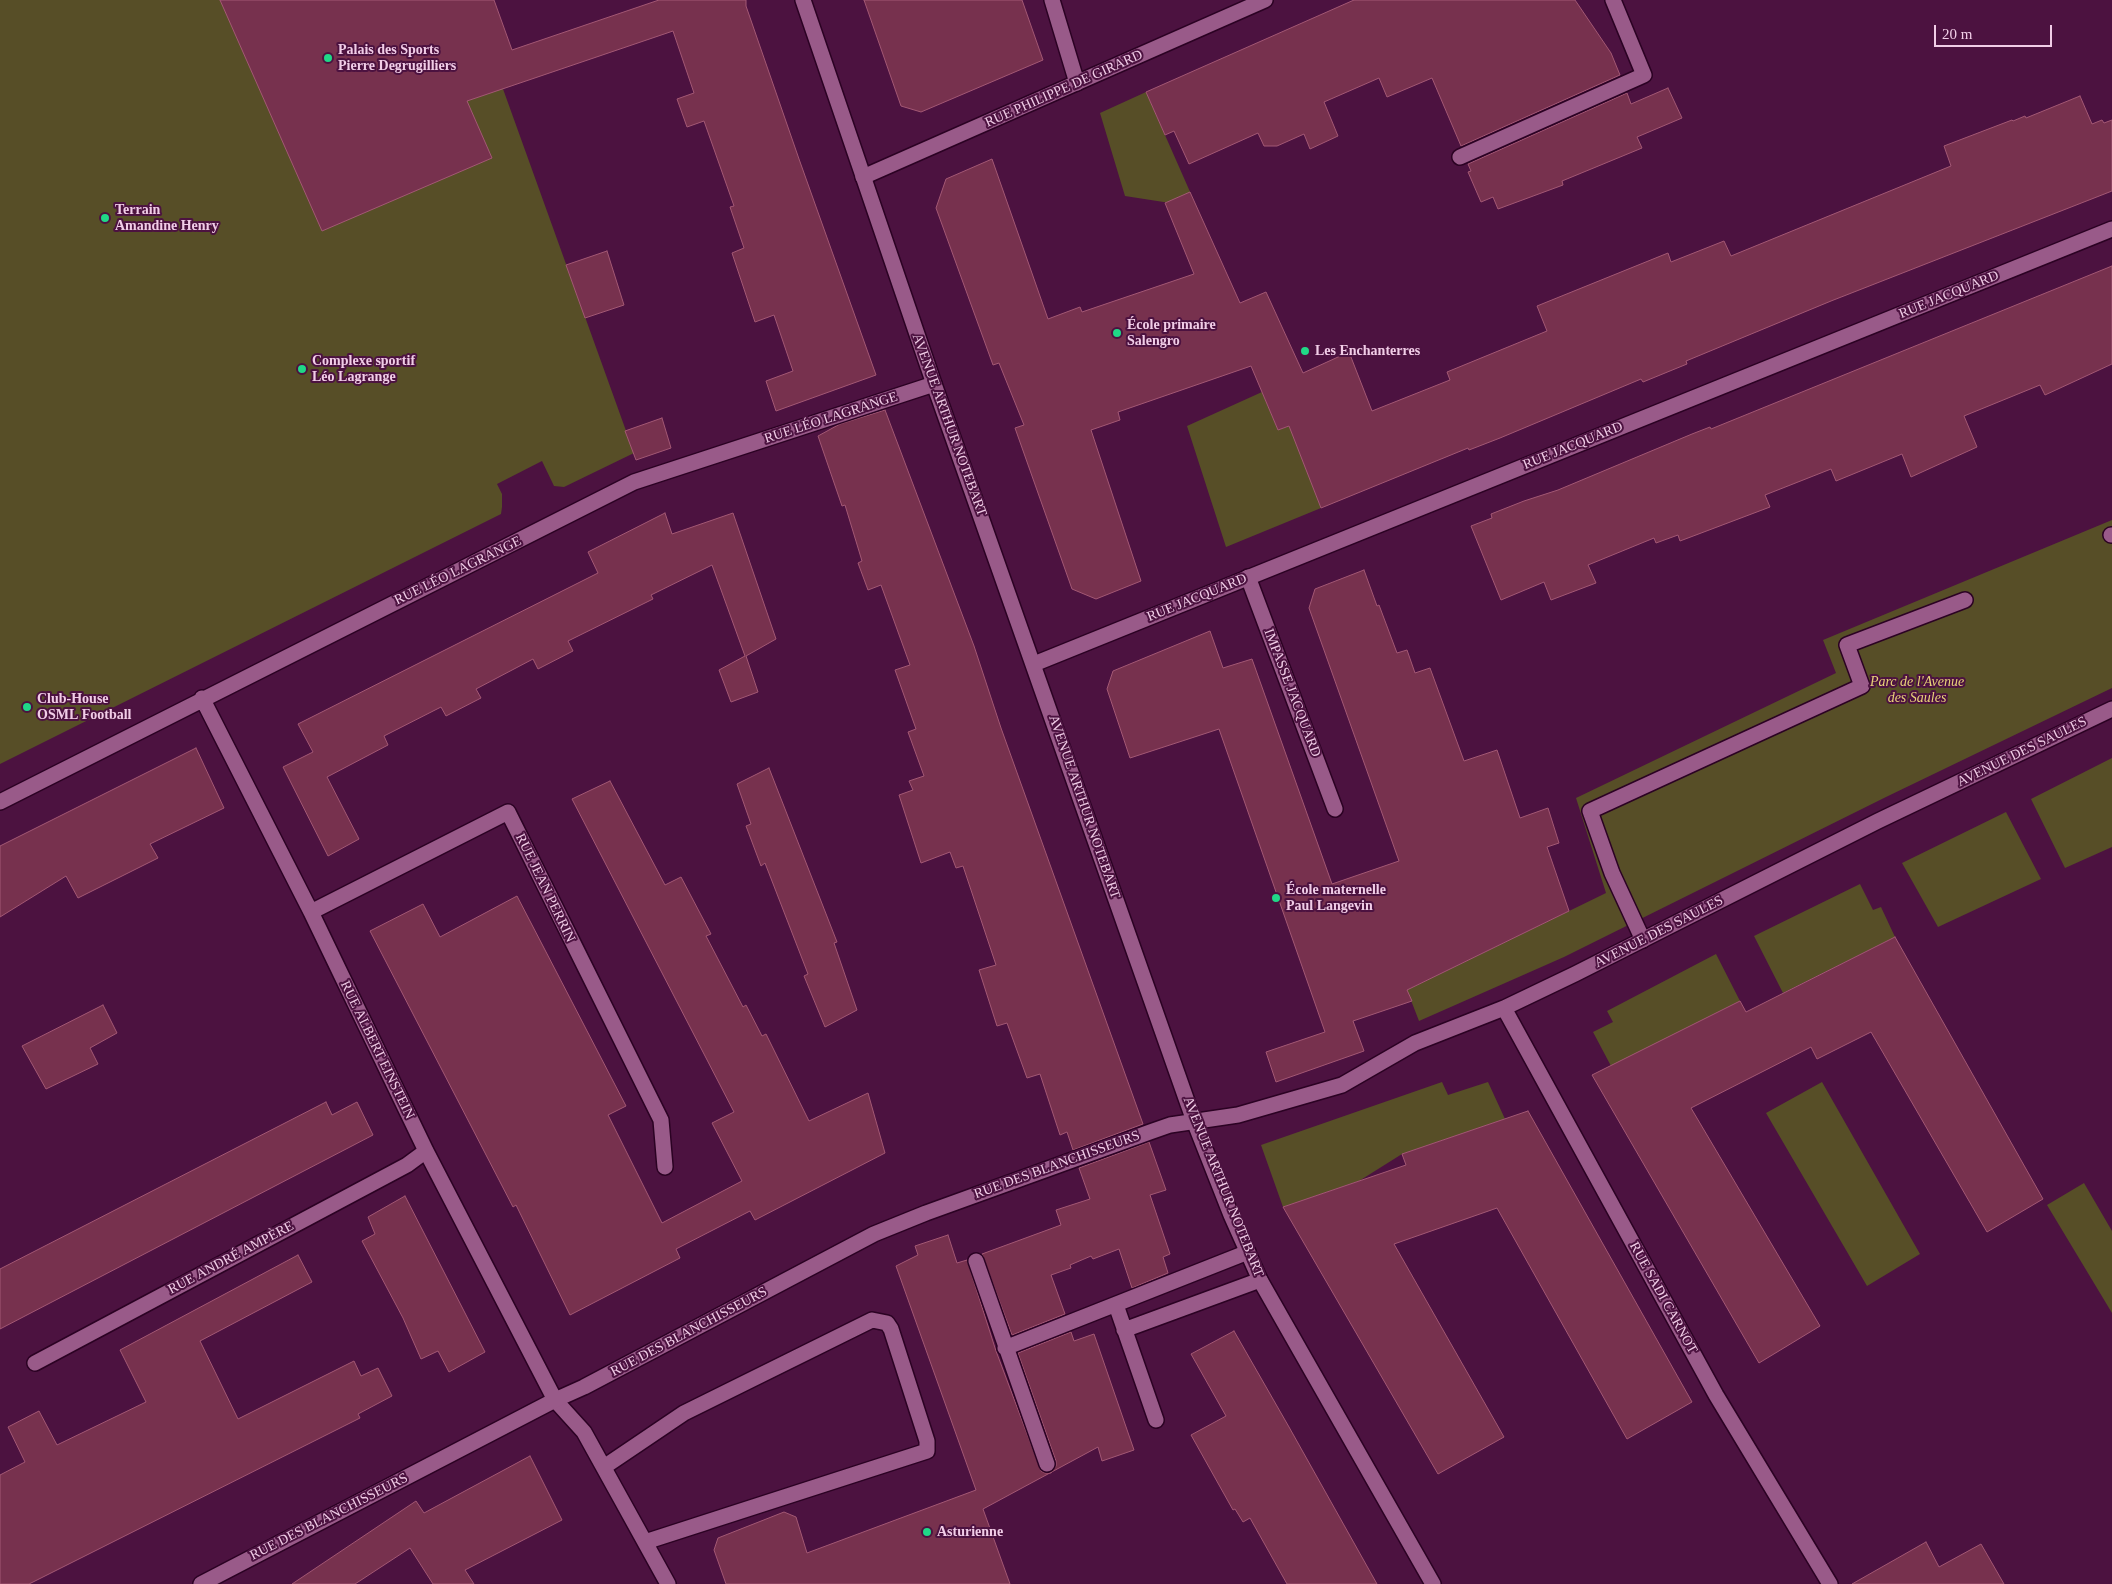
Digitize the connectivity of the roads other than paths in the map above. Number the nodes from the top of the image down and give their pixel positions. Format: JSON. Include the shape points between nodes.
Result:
{"nodes":[{"id":1,"x":803,"y":0,"type":"edge"},
{"id":2,"x":1052,"y":0,"type":"edge"},
{"id":3,"x":1265,"y":0,"type":"edge"},
{"id":4,"x":1613,"y":0,"type":"edge"},
{"id":5,"x":1077,"y":83,"type":"junction"},
{"id":6,"x":1460,"y":157,"type":"dead end"},
{"id":7,"x":863,"y":177,"type":"junction"},
{"id":8,"x":2112,"y":229,"type":"edge"},
{"id":9,"x":934,"y":384,"type":"junction"},
{"id":10,"x":1248,"y":577,"type":"junction"},
{"id":11,"x":1965,"y":600,"type":"dead end"},
{"id":12,"x":1034,"y":664,"type":"junction"},
{"id":13,"x":202,"y":698,"type":"junction"},
{"id":14,"x":2112,"y":709,"type":"edge"},
{"id":15,"x":0,"y":802,"type":"edge"},
{"id":16,"x":1335,"y":809,"type":"dead end"},
{"id":17,"x":311,"y":912,"type":"junction"},
{"id":18,"x":1643,"y":940,"type":"junction"},
{"id":19,"x":1504,"y":1008,"type":"junction"},
{"id":20,"x":1194,"y":1121,"type":"junction"},
{"id":21,"x":426,"y":1151,"type":"junction"},
{"id":22,"x":664,"y":1167,"type":"dead end"},
{"id":23,"x":1248,"y":1252,"type":"junction"},
{"id":24,"x":976,"y":1261,"type":"dead end"},
{"id":25,"x":1260,"y":1280,"type":"junction"},
{"id":26,"x":1116,"y":1305,"type":"junction"},
{"id":27,"x":1124,"y":1330,"type":"junction"},
{"id":28,"x":1005,"y":1348,"type":"junction"},
{"id":29,"x":35,"y":1363,"type":"dead end"},
{"id":30,"x":555,"y":1400,"type":"junction"},
{"id":31,"x":1156,"y":1420,"type":"dead end"},
{"id":32,"x":1047,"y":1464,"type":"dead end"},
{"id":33,"x":604,"y":1467,"type":"junction"},
{"id":34,"x":645,"y":1542,"type":"junction"},
{"id":35,"x":201,"y":1584,"type":"edge"},
{"id":36,"x":668,"y":1584,"type":"edge"},
{"id":37,"x":1433,"y":1584,"type":"edge"},
{"id":38,"x":1830,"y":1584,"type":"edge"}],
"edges":[{"from":1,"to":7,"type":"street","name":"AVENUE ARTHUR NOTEBART"},
{"from":2,"to":5,"type":"street"},
{"from":3,"to":5,"type":"street","name":"RUE PHILIPPE DE GIRARD"},
{"from":4,"to":6,"type":"street","via":[[1644,75]]},
{"from":5,"to":7,"type":"street","name":"RUE PHILIPPE DE GIRARD"},
{"from":7,"to":9,"type":"street","name":"AVENUE ARTHUR NOTEBART"},
{"from":8,"to":10,"type":"street","name":"RUE JACQUARD"},
{"from":9,"to":12,"type":"street","name":"AVENUE ARTHUR NOTEBART"},
{"from":9,"to":13,"type":"street","name":"RUE LÉO LAGRANGE","via":[[634,482]]},
{"from":10,"to":12,"type":"street","name":"RUE JACQUARD"},
{"from":10,"to":16,"type":"street","name":"IMPASSE JACQUARD"},
{"from":11,"to":18,"type":"street","via":[[1847,645],[1862,686],[1590,811],[1612,873]]},
{"from":12,"to":20,"type":"street","name":"AVENUE ARTHUR NOTEBART"},
{"from":13,"to":15,"type":"street","name":"RUE LÉO LAGRANGE"},
{"from":13,"to":17,"type":"street","name":"RUE ALBERT EINSTEIN"},
{"from":14,"to":18,"type":"street","name":"AVENUE DES SAULES","via":[[1895,813]]},
{"from":17,"to":21,"type":"street","name":"RUE ALBERT EINSTEIN"},
{"from":17,"to":22,"type":"street","name":"RUE JEAN PERRIN","via":[[508,812],[661,1120]]},
{"from":18,"to":19,"type":"street","name":"AVENUE DES SAULES"},
{"from":19,"to":20,"type":"street","name":"AVENUE DES SAULES","via":[[1415,1044],[1342,1085],[1238,1116]]},
{"from":19,"to":38,"type":"street","name":"RUE SADI CARNOT","via":[[1716,1395]]},
{"from":20,"to":23,"type":"street","name":"AVENUE ARTHUR NOTEBART"},
{"from":20,"to":30,"type":"street","name":"RUE DES BLANCHISSEURS","via":[[1150,1132],[874,1234]]},
{"from":21,"to":29,"type":"street","name":"RUE ANDRÉ AMPÈRE"},
{"from":21,"to":30,"type":"street","name":"RUE ALBERT EINSTEIN"},
{"from":23,"to":25,"type":"street","name":"AVENUE ARTHUR NOTEBART"},
{"from":23,"to":26,"type":"street"},
{"from":24,"to":28,"type":"street"},
{"from":25,"to":27,"type":"street"},
{"from":25,"to":37,"type":"street","name":"AVENUE ARTHUR NOTEBART"},
{"from":26,"to":27,"type":"street"},
{"from":26,"to":28,"type":"street"},
{"from":27,"to":31,"type":"street"},
{"from":28,"to":32,"type":"street"},
{"from":30,"to":33,"type":"street","name":"RUE ALBERT EINSTEIN","via":[[584,1432]]},
{"from":30,"to":35,"type":"street","name":"RUE DES BLANCHISSEURS"},
{"from":33,"to":34,"type":"street","name":"RUE ALBERT EINSTEIN"},
{"from":33,"to":34,"type":"street","via":[[684,1413],[872,1320],[886,1323],[891,1329],[927,1441],[927,1451]]},
{"from":34,"to":36,"type":"street","name":"RUE ALBERT EINSTEIN"}]}
